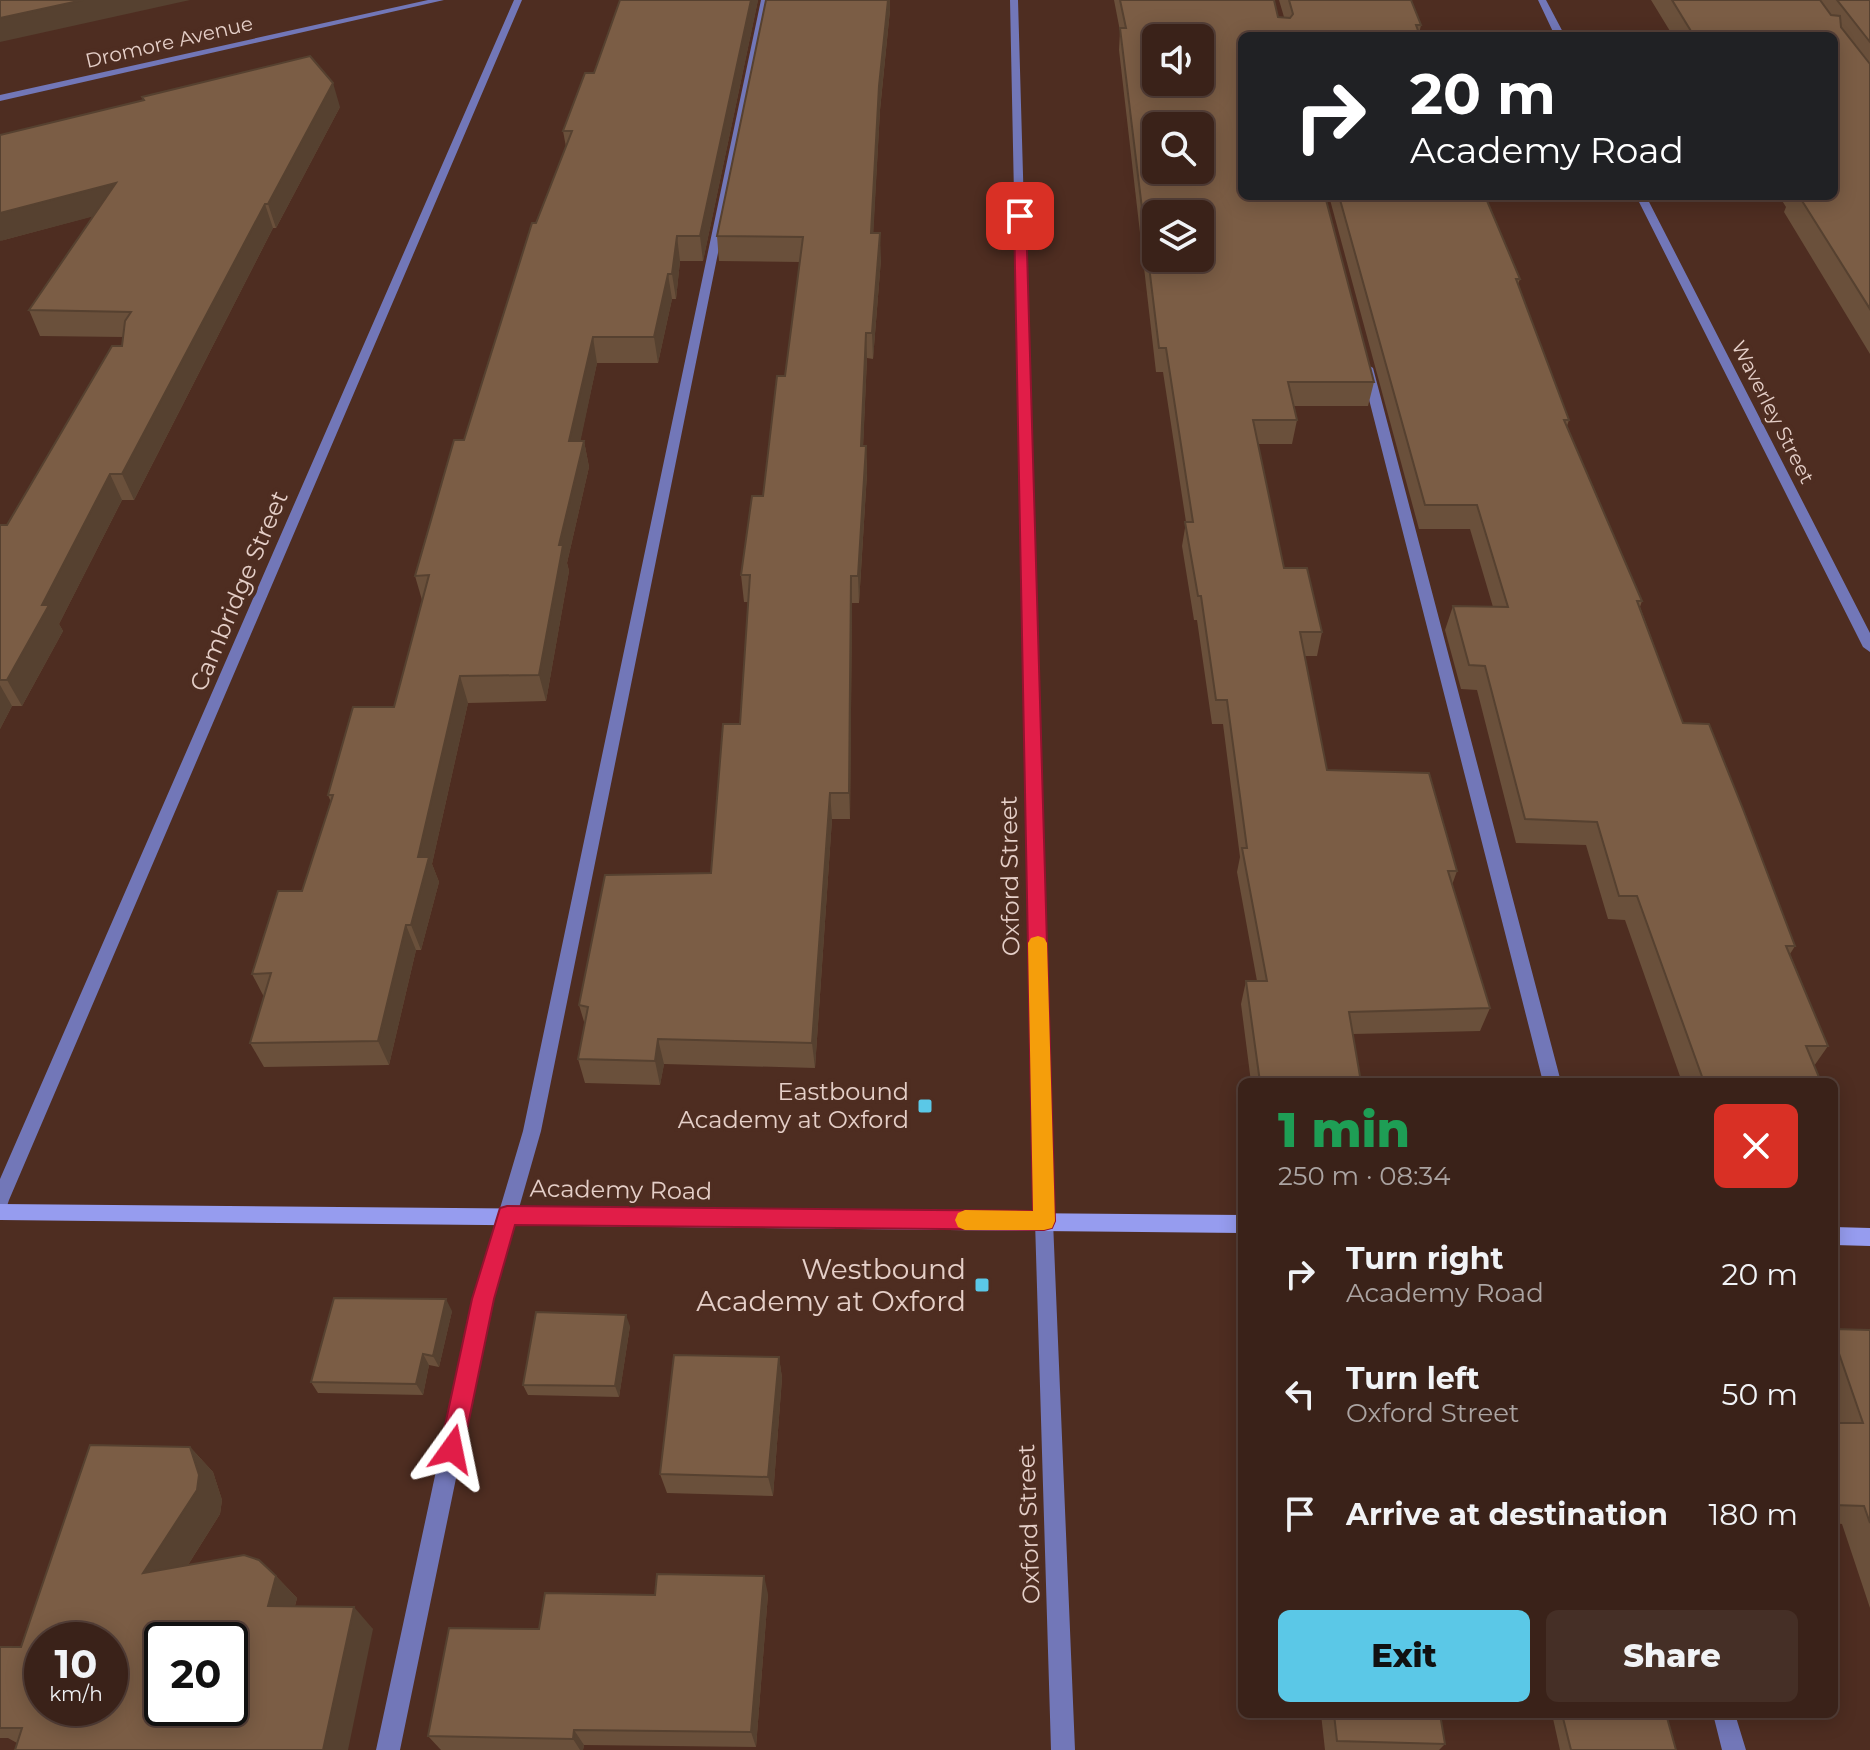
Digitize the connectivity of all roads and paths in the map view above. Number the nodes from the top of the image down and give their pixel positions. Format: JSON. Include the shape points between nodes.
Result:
{"nodes":[{"id":1,"x":440,"y":0,"type":"edge"},
{"id":2,"x":518,"y":0,"type":"edge"},
{"id":3,"x":765,"y":0,"type":"edge"},
{"id":4,"x":1014,"y":0,"type":"edge"},
{"id":5,"x":1542,"y":0,"type":"edge"},
{"id":6,"x":1558,"y":32,"type":"edge"},
{"id":7,"x":0,"y":98,"type":"edge"},
{"id":8,"x":1643,"y":200,"type":"edge"},
{"id":9,"x":1363,"y":349,"type":"edge"},
{"id":10,"x":1870,"y":647,"type":"edge"},
{"id":11,"x":1551,"y":1078,"type":"edge"},
{"id":12,"x":0,"y":1200,"type":"edge"},
{"id":13,"x":0,"y":1212,"type":"edge"},
{"id":14,"x":507,"y":1215,"type":"junction"},
{"id":15,"x":1044,"y":1221,"type":"junction"},
{"id":16,"x":1238,"y":1224,"type":"edge"},
{"id":17,"x":1838,"y":1236,"type":"edge"},
{"id":18,"x":1870,"y":1237,"type":"edge"},
{"id":19,"x":1725,"y":1718,"type":"edge"},
{"id":20,"x":388,"y":1750,"type":"edge"},
{"id":21,"x":1063,"y":1750,"type":"edge"},
{"id":22,"x":1734,"y":1750,"type":"edge"}],
"edges":[{"from":1,"to":7,"type":"street","name":"Dromore Avenue"},
{"from":2,"to":12,"type":"street","name":"Cambridge Street"},
{"from":3,"to":14,"type":"street","via":[[532,1131]]},
{"from":4,"to":15,"type":"street","name":"Oxford Street"},
{"from":5,"to":6,"type":"street"},
{"from":8,"to":10,"type":"street","name":"Waverley Street"},
{"from":9,"to":11,"type":"street"},
{"from":13,"to":14,"type":"main road","name":"Academy Road"},
{"from":14,"to":15,"type":"main road","name":"Academy Road"},
{"from":14,"to":20,"type":"street","via":[[483,1299]]},
{"from":15,"to":16,"type":"main road","name":"Academy Road"},
{"from":15,"to":21,"type":"street","name":"Oxford Street"},
{"from":17,"to":18,"type":"main road"},
{"from":19,"to":22,"type":"street"}]}
